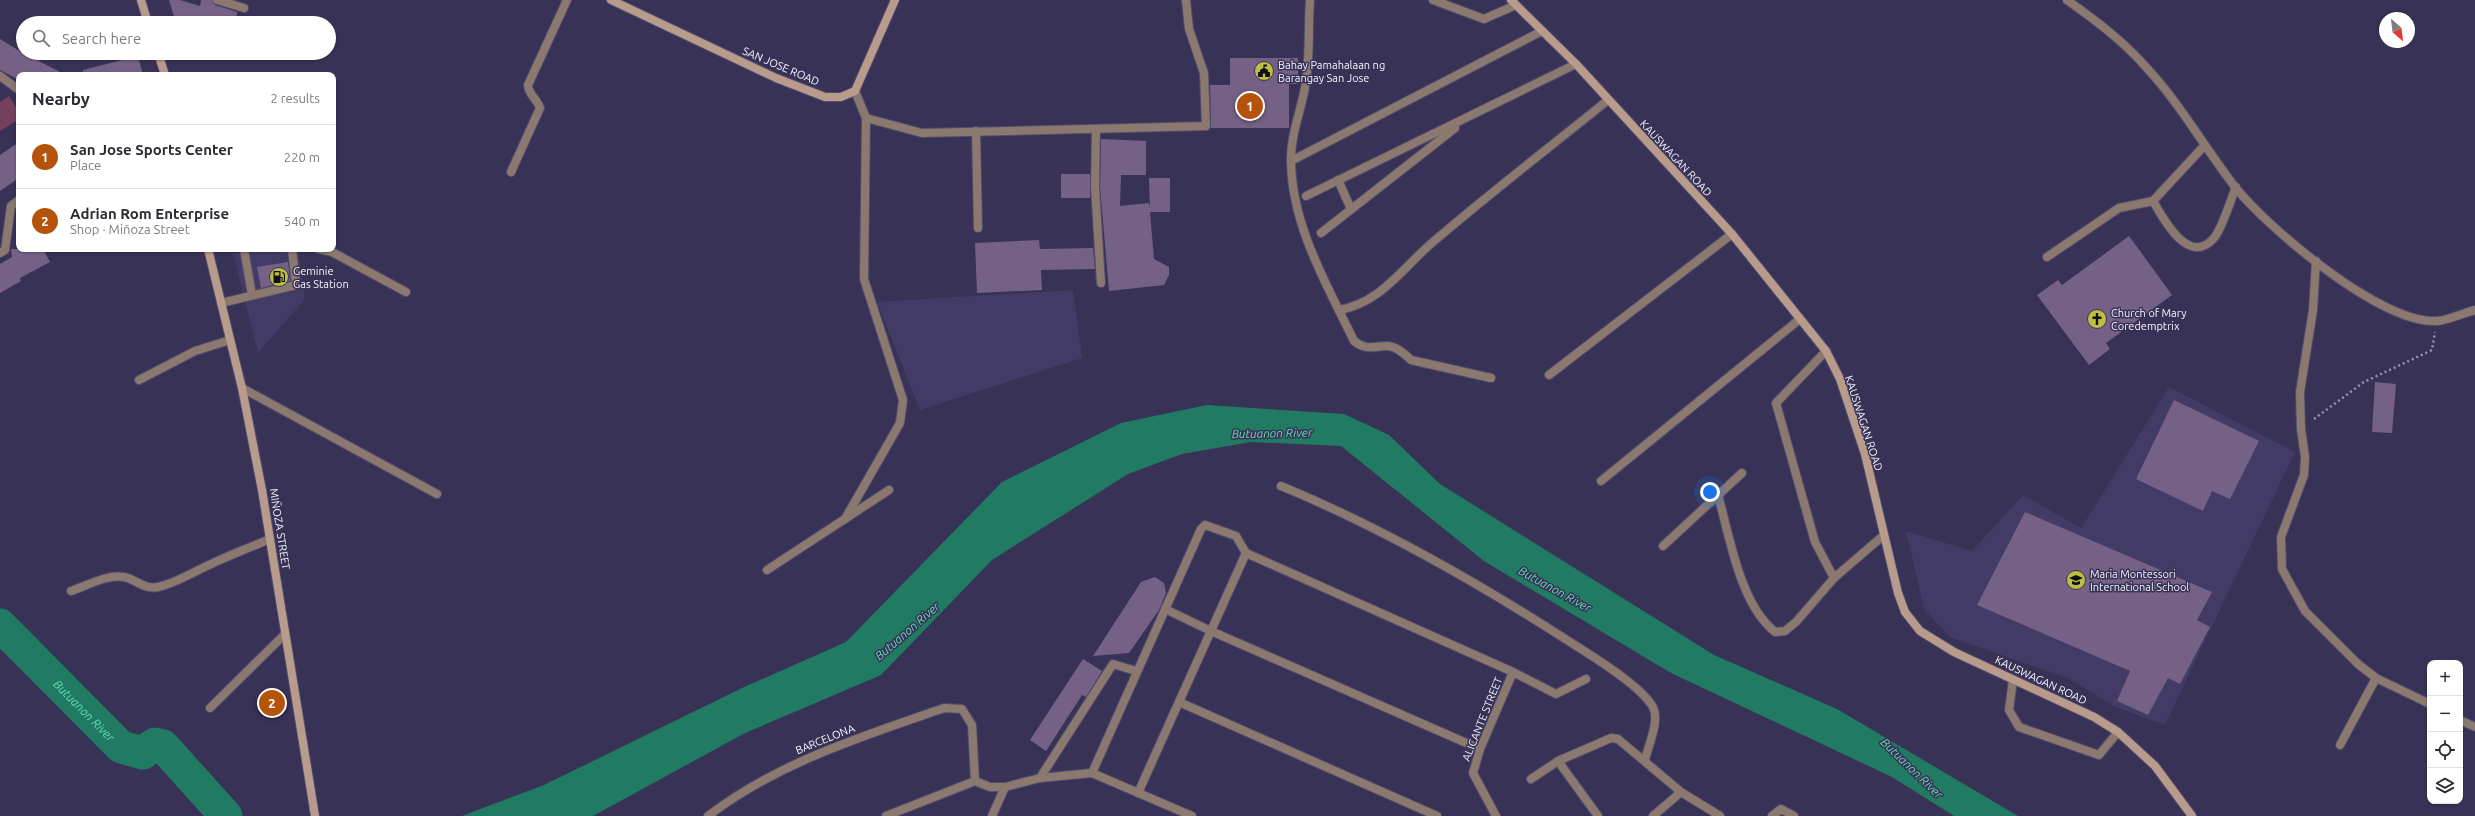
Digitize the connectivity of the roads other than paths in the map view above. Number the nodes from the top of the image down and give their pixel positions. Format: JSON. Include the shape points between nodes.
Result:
{"nodes":[{"id":1,"x":141,"y":0,"type":"edge"},
{"id":2,"x":217,"y":0,"type":"edge"},
{"id":3,"x":567,"y":0,"type":"edge"},
{"id":4,"x":611,"y":0,"type":"edge"},
{"id":5,"x":895,"y":0,"type":"edge"},
{"id":6,"x":1186,"y":0,"type":"edge"},
{"id":7,"x":1310,"y":0,"type":"edge"},
{"id":8,"x":1433,"y":0,"type":"edge"},
{"id":9,"x":2067,"y":0,"type":"edge"},
{"id":10,"x":1514,"y":3,"type":"edge"},
{"id":11,"x":244,"y":8,"type":"dead end"},
{"id":12,"x":146,"y":16,"type":"edge"},
{"id":13,"x":1542,"y":31,"type":"junction"},
{"id":14,"x":160,"y":60,"type":"edge"},
{"id":15,"x":1576,"y":64,"type":"junction"},
{"id":16,"x":164,"y":72,"type":"edge"},
{"id":17,"x":0,"y":76,"type":"edge"},
{"id":18,"x":16,"y":88,"type":"edge"},
{"id":19,"x":855,"y":91,"type":"junction"},
{"id":20,"x":1608,"y":100,"type":"junction"},
{"id":21,"x":866,"y":118,"type":"junction"},
{"id":22,"x":1468,"y":118,"type":"junction"},
{"id":23,"x":1096,"y":129,"type":"junction"},
{"id":24,"x":976,"y":131,"type":"junction"},
{"id":25,"x":2204,"y":146,"type":"junction"},
{"id":26,"x":1290,"y":161,"type":"junction"},
{"id":27,"x":511,"y":172,"type":"dead end"},
{"id":28,"x":1338,"y":180,"type":"junction"},
{"id":29,"x":2236,"y":187,"type":"junction"},
{"id":30,"x":1306,"y":196,"type":"dead end"},
{"id":31,"x":2154,"y":201,"type":"junction"},
{"id":32,"x":16,"y":202,"type":"edge"},
{"id":33,"x":1351,"y":209,"type":"junction"},
{"id":34,"x":978,"y":228,"type":"dead end"},
{"id":35,"x":1321,"y":233,"type":"dead end"},
{"id":36,"x":1732,"y":234,"type":"junction"},
{"id":37,"x":209,"y":252,"type":"edge"},
{"id":38,"x":245,"y":252,"type":"edge"},
{"id":39,"x":292,"y":252,"type":"edge"},
{"id":40,"x":332,"y":252,"type":"edge"},
{"id":41,"x":0,"y":253,"type":"edge"},
{"id":42,"x":2048,"y":257,"type":"dead end"},
{"id":43,"x":2316,"y":261,"type":"junction"},
{"id":44,"x":1101,"y":283,"type":"dead end"},
{"id":45,"x":406,"y":292,"type":"dead end"},
{"id":46,"x":252,"y":295,"type":"junction"},
{"id":47,"x":221,"y":303,"type":"junction"},
{"id":48,"x":1338,"y":310,"type":"junction"},
{"id":49,"x":2475,"y":310,"type":"edge"},
{"id":50,"x":1800,"y":319,"type":"junction"},
{"id":51,"x":230,"y":340,"type":"junction"},
{"id":52,"x":1826,"y":351,"type":"junction"},
{"id":53,"x":1549,"y":375,"type":"dead end"},
{"id":54,"x":1491,"y":378,"type":"dead end"},
{"id":55,"x":139,"y":380,"type":"dead end"},
{"id":56,"x":242,"y":388,"type":"junction"},
{"id":57,"x":1742,"y":473,"type":"dead end"},
{"id":58,"x":1601,"y":481,"type":"dead end"},
{"id":59,"x":1280,"y":486,"type":"dead end"},
{"id":60,"x":889,"y":490,"type":"dead end"},
{"id":61,"x":437,"y":494,"type":"dead end"},
{"id":62,"x":1718,"y":495,"type":"junction"},
{"id":63,"x":845,"y":519,"type":"junction"},
{"id":64,"x":1884,"y":535,"type":"junction"},
{"id":65,"x":270,"y":539,"type":"junction"},
{"id":66,"x":1663,"y":546,"type":"dead end"},
{"id":67,"x":1246,"y":553,"type":"junction"},
{"id":68,"x":767,"y":570,"type":"dead end"},
{"id":69,"x":1834,"y":578,"type":"junction"},
{"id":70,"x":71,"y":591,"type":"dead end"},
{"id":71,"x":1165,"y":609,"type":"junction"},
{"id":72,"x":1211,"y":631,"type":"junction"},
{"id":73,"x":285,"y":634,"type":"junction"},
{"id":74,"x":1136,"y":672,"type":"junction"},
{"id":75,"x":1513,"y":672,"type":"junction"},
{"id":76,"x":2376,"y":678,"type":"junction"},
{"id":77,"x":1586,"y":679,"type":"dead end"},
{"id":78,"x":2013,"y":680,"type":"junction"},
{"id":79,"x":1179,"y":702,"type":"junction"},
{"id":80,"x":2427,"y":703,"type":"edge"},
{"id":81,"x":210,"y":708,"type":"dead end"},
{"id":82,"x":2463,"y":721,"type":"edge"},
{"id":83,"x":2475,"y":727,"type":"edge"},
{"id":84,"x":2118,"y":732,"type":"junction"},
{"id":85,"x":2340,"y":744,"type":"dead end"},
{"id":86,"x":1480,"y":749,"type":"junction"},
{"id":87,"x":1645,"y":760,"type":"junction"},
{"id":88,"x":1558,"y":761,"type":"junction"},
{"id":89,"x":1092,"y":773,"type":"junction"},
{"id":90,"x":1040,"y":778,"type":"junction"},
{"id":91,"x":1531,"y":780,"type":"dead end"},
{"id":92,"x":975,"y":781,"type":"junction"},
{"id":93,"x":1005,"y":787,"type":"junction"},
{"id":94,"x":1681,"y":792,"type":"junction"},
{"id":95,"x":1138,"y":793,"type":"junction"},
{"id":96,"x":903,"y":812,"type":"edge"},
{"id":97,"x":314,"y":816,"type":"edge"},
{"id":98,"x":708,"y":816,"type":"edge"},
{"id":99,"x":886,"y":816,"type":"edge"},
{"id":100,"x":992,"y":816,"type":"edge"},
{"id":101,"x":1192,"y":816,"type":"edge"},
{"id":102,"x":1437,"y":816,"type":"edge"},
{"id":103,"x":1496,"y":816,"type":"edge"},
{"id":104,"x":1598,"y":816,"type":"edge"},
{"id":105,"x":1653,"y":816,"type":"edge"},
{"id":106,"x":1720,"y":816,"type":"edge"},
{"id":107,"x":1772,"y":816,"type":"edge"},
{"id":108,"x":1794,"y":816,"type":"edge"},
{"id":109,"x":2192,"y":816,"type":"edge"}],
"edges":[{"from":1,"to":12,"type":"street"},
{"from":2,"to":11,"type":"street"},
{"from":3,"to":27,"type":"street","via":[[528,85],[540,108]]},
{"from":4,"to":19,"type":"street","name":"SAN JOSE ROAD","via":[[776,78],[824,97],[841,97]]},
{"from":5,"to":19,"type":"street"},
{"from":6,"to":23,"type":"street","via":[[1189,29],[1204,73],[1206,126]]},
{"from":7,"to":26,"type":"street","via":[[1307,80],[1293,134]]},
{"from":8,"to":10,"type":"street","via":[[1484,19]]},
{"from":9,"to":25,"type":"street","via":[[2117,37],[2145,66],[2171,96]]},
{"from":10,"to":13,"type":"street","name":"KAUSWAGAN ROAD"},
{"from":13,"to":15,"type":"street","name":"KAUSWAGAN ROAD"},
{"from":13,"to":26,"type":"street"},
{"from":14,"to":16,"type":"street"},
{"from":15,"to":20,"type":"street","name":"KAUSWAGAN ROAD"},
{"from":15,"to":22,"type":"street"},
{"from":17,"to":18,"type":"street"},
{"from":19,"to":21,"type":"street"},
{"from":20,"to":36,"type":"street","name":"KAUSWAGAN ROAD"},
{"from":20,"to":48,"type":"street","via":[[1432,242],[1388,286],[1356,307]]},
{"from":21,"to":24,"type":"street","via":[[922,133]]},
{"from":21,"to":63,"type":"street","via":[[864,279],[902,400],[900,423]]},
{"from":22,"to":28,"type":"street"},
{"from":22,"to":33,"type":"street"},
{"from":23,"to":24,"type":"street"},
{"from":23,"to":44,"type":"street","via":[[1095,187]]},
{"from":24,"to":34,"type":"street"},
{"from":25,"to":29,"type":"street"},
{"from":25,"to":31,"type":"street"},
{"from":26,"to":48,"type":"street","via":[[1293,194],[1314,260]]},
{"from":28,"to":30,"type":"street"},
{"from":28,"to":33,"type":"street"},
{"from":29,"to":31,"type":"street","via":[[2214,238],[2200,247],[2194,248],[2183,244]]},
{"from":29,"to":43,"type":"street","via":[[2260,214]]},
{"from":31,"to":42,"type":"street","via":[[2119,208]]},
{"from":32,"to":41,"type":"street","via":[[11,206],[5,250]]},
{"from":33,"to":35,"type":"street"},
{"from":36,"to":50,"type":"street","name":"KAUSWAGAN ROAD"},
{"from":36,"to":53,"type":"street"},
{"from":37,"to":47,"type":"street","name":"MIÑOZA STREET"},
{"from":38,"to":46,"type":"street"},
{"from":39,"to":46,"type":"street","via":[[296,285]]},
{"from":40,"to":45,"type":"street"},
{"from":43,"to":49,"type":"street","via":[[2346,284],[2399,312],[2437,321]]},
{"from":43,"to":76,"type":"street","via":[[2313,310],[2300,392],[2304,475],[2281,537],[2282,569],[2305,611],[2342,649]]},
{"from":46,"to":47,"type":"street"},
{"from":47,"to":51,"type":"street","name":"MIÑOZA STREET"},
{"from":48,"to":54,"type":"street","via":[[1354,341],[1366,349],[1388,346],[1411,360]]},
{"from":50,"to":52,"type":"street","name":"KAUSWAGAN ROAD"},
{"from":50,"to":58,"type":"street"},
{"from":51,"to":55,"type":"street","via":[[195,351]]},
{"from":51,"to":56,"type":"street","name":"MIÑOZA STREET"},
{"from":52,"to":64,"type":"street","name":"KAUSWAGAN ROAD","via":[[1840,379],[1856,427]]},
{"from":52,"to":69,"type":"street","via":[[1776,403],[1815,542]]},
{"from":56,"to":61,"type":"street"},
{"from":56,"to":65,"type":"street","name":"MIÑOZA STREET"},
{"from":57,"to":62,"type":"street"},
{"from":59,"to":87,"type":"street","via":[[1343,511],[1457,571],[1592,656],[1637,689],[1653,708],[1656,717]]},
{"from":60,"to":63,"type":"street"},
{"from":62,"to":66,"type":"street"},
{"from":62,"to":69,"type":"street","via":[[1748,598],[1762,622],[1775,632],[1785,631],[1796,622]]},
{"from":63,"to":68,"type":"street"},
{"from":64,"to":69,"type":"street"},
{"from":64,"to":78,"type":"street","name":"KAUSWAGAN ROAD","via":[[1905,612],[1920,630],[1954,652]]},
{"from":65,"to":70,"type":"street","via":[[183,579],[157,588],[144,587],[133,579],[122,576]]},
{"from":65,"to":73,"type":"street","name":"MIÑOZA STREET"},
{"from":67,"to":71,"type":"street","via":[[1236,536],[1205,524]]},
{"from":67,"to":72,"type":"street"},
{"from":67,"to":75,"type":"street"},
{"from":71,"to":72,"type":"street"},
{"from":71,"to":74,"type":"street"},
{"from":72,"to":79,"type":"street"},
{"from":72,"to":86,"type":"street"},
{"from":73,"to":81,"type":"street"},
{"from":73,"to":97,"type":"street","name":"MIÑOZA STREET"},
{"from":74,"to":89,"type":"street"},
{"from":74,"to":90,"type":"street","via":[[1113,664]]},
{"from":75,"to":77,"type":"street","via":[[1556,694]]},
{"from":75,"to":86,"type":"street","name":"ALICANTE STREET"},
{"from":76,"to":80,"type":"street"},
{"from":76,"to":85,"type":"street"},
{"from":78,"to":84,"type":"street","name":"KAUSWAGAN ROAD","via":[[2094,717]]},
{"from":78,"to":84,"type":"street","via":[[2009,710],[2019,727],[2099,755]]},
{"from":79,"to":95,"type":"street"},
{"from":79,"to":102,"type":"street"},
{"from":82,"to":83,"type":"street"},
{"from":84,"to":109,"type":"street","name":"KAUSWAGAN ROAD","via":[[2155,766]]},
{"from":86,"to":103,"type":"street","name":"ALICANTE STREET","via":[[1472,773]]},
{"from":87,"to":88,"type":"street","via":[[1618,739],[1611,738]]},
{"from":87,"to":94,"type":"street"},
{"from":88,"to":91,"type":"street"},
{"from":88,"to":104,"type":"street"},
{"from":89,"to":90,"type":"street"},
{"from":89,"to":95,"type":"street"},
{"from":90,"to":93,"type":"street"},
{"from":92,"to":93,"type":"street","via":[[990,787]]},
{"from":92,"to":96,"type":"street"},
{"from":92,"to":98,"type":"street","name":"BARCELONA","via":[[972,725],[962,709],[944,708],[832,746],[768,776]]},
{"from":93,"to":100,"type":"street"},
{"from":94,"to":105,"type":"street"},
{"from":94,"to":106,"type":"street"},
{"from":95,"to":101,"type":"street"},
{"from":96,"to":99,"type":"street"},
{"from":107,"to":108,"type":"street","via":[[1781,809]]}]}
